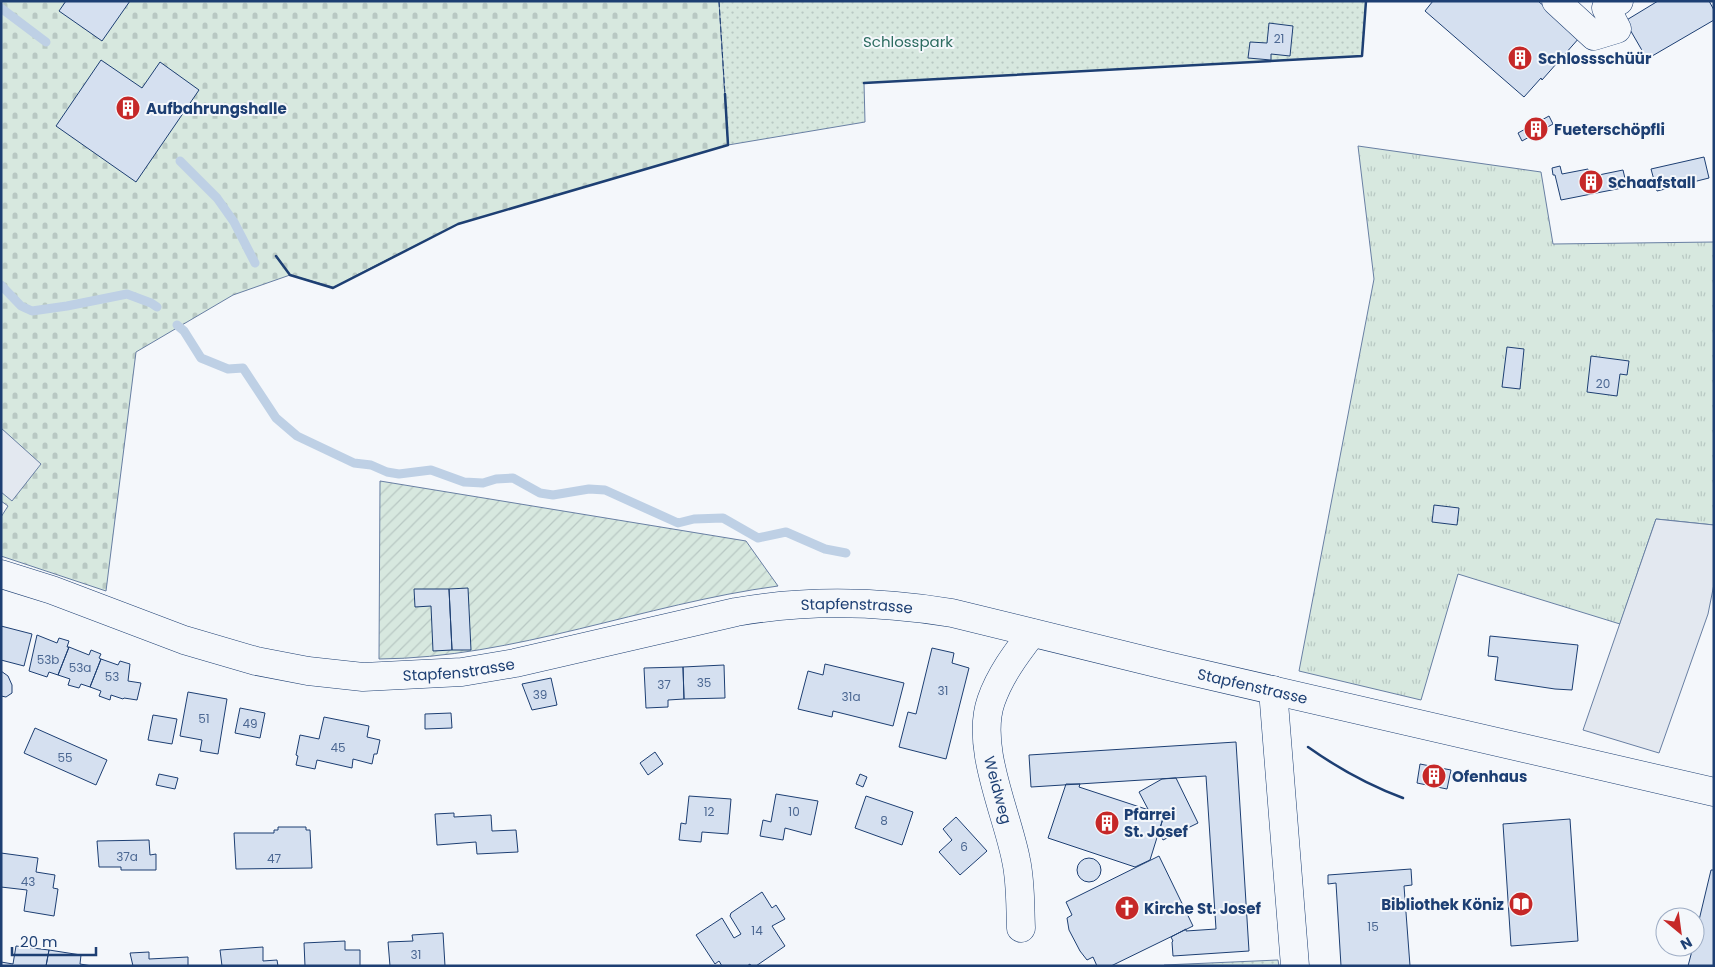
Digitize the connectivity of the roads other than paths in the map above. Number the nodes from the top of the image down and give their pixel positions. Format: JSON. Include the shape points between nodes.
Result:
{"nodes":[{"id":1,"x":1556,"y":1,"type":"edge"},
{"id":2,"x":1619,"y":1,"type":"edge"},
{"id":3,"x":1,"y":574,"type":"edge"},
{"id":4,"x":1032,"y":633,"type":"junction"},
{"id":5,"x":1273,"y":690,"type":"junction"},
{"id":6,"x":1714,"y":792,"type":"edge"},
{"id":7,"x":1021,"y":928,"type":"dead end"},
{"id":8,"x":1295,"y":966,"type":"edge"}],
"edges":[{"from":1,"to":2,"type":"street","via":[[1594,36],[1618,29],[1606,8]]},
{"from":3,"to":4,"type":"street","name":"Stapfenstrasse","via":[[184,640],[256,661],[363,677],[489,668],[736,612],[797,604],[870,603],[918,608]]},
{"from":4,"to":5,"type":"street","name":"Stapfenstrasse"},
{"from":4,"to":7,"type":"street","name":"Weidweg","via":[[1005,670],[991,702],[987,725],[988,751],[1017,862]]},
{"from":5,"to":6,"type":"street","name":"Stapfenstrasse"},
{"from":5,"to":8,"type":"street"}]}
